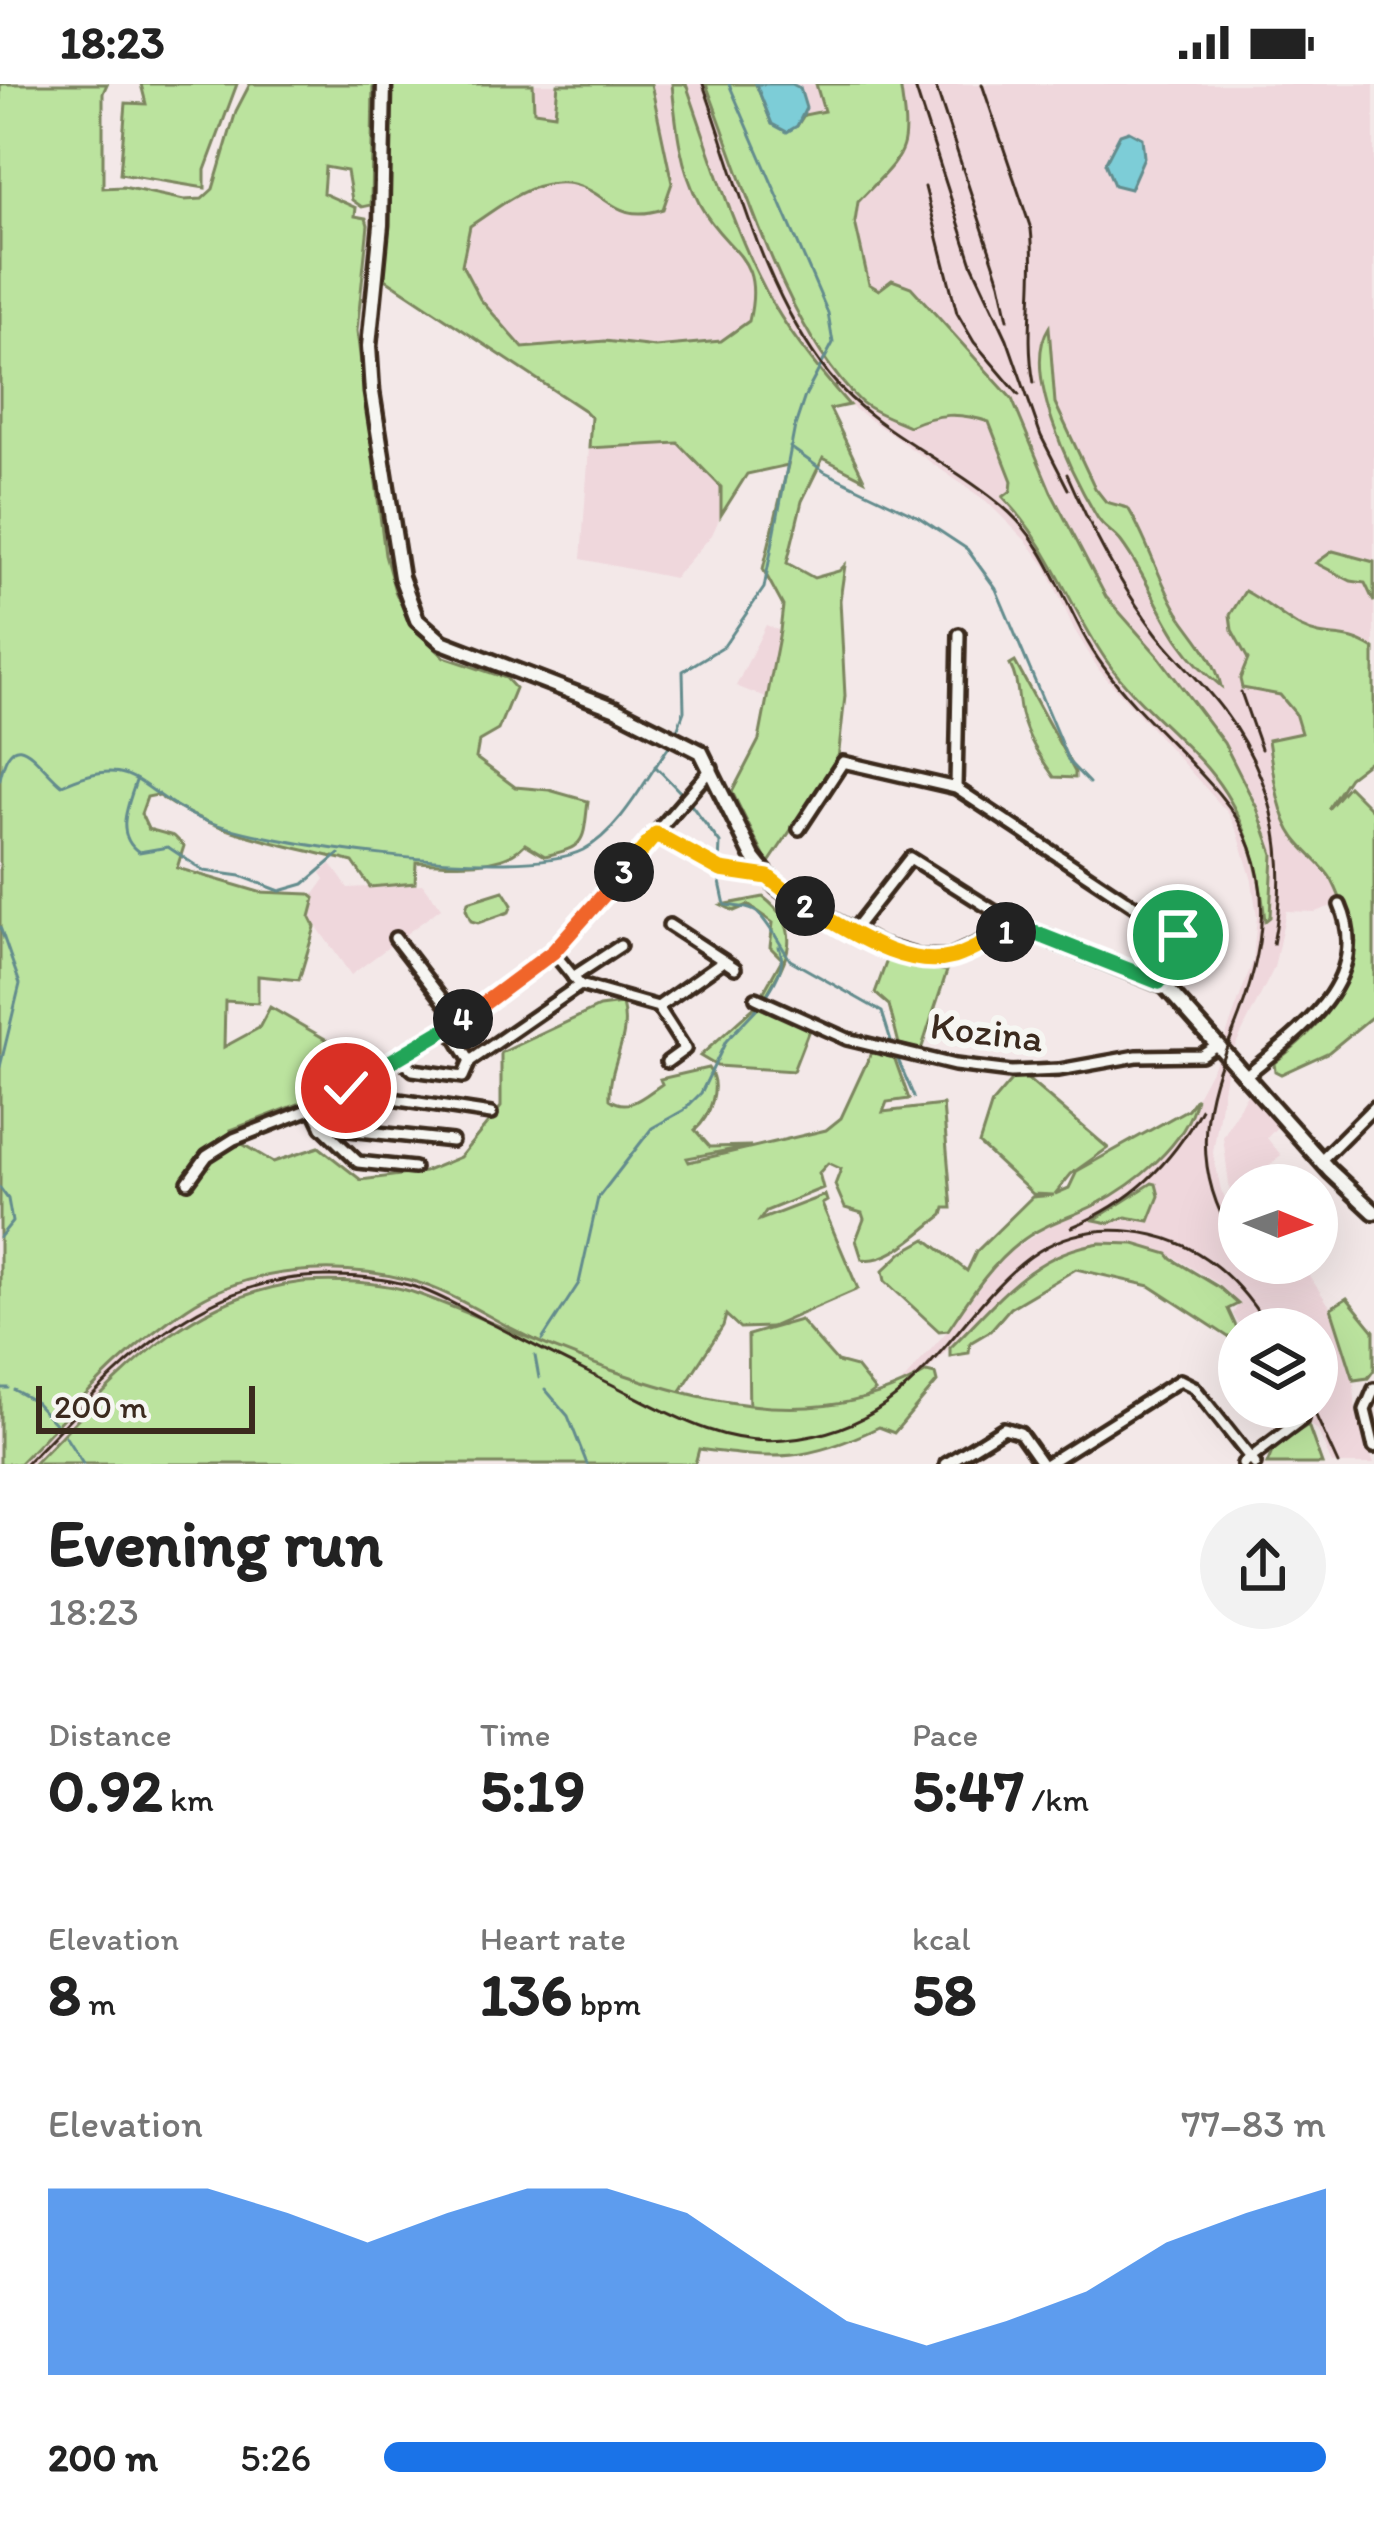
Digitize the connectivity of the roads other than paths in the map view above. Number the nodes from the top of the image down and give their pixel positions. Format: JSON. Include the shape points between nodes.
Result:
{"nodes":[{"id":1,"x":385,"y":84,"type":"edge"},
{"id":2,"x":959,"y":634,"type":"dead end"},
{"id":3,"x":712,"y":768,"type":"junction"},
{"id":4,"x":956,"y":788,"type":"junction"},
{"id":5,"x":799,"y":829,"type":"dead end"},
{"id":6,"x":656,"y":834,"type":"junction"},
{"id":7,"x":768,"y":877,"type":"junction"},
{"id":8,"x":1340,"y":905,"type":"dead end"},
{"id":9,"x":669,"y":926,"type":"dead end"},
{"id":10,"x":1021,"y":928,"type":"junction"},
{"id":11,"x":852,"y":932,"type":"junction"},
{"id":12,"x":395,"y":938,"type":"dead end"},
{"id":13,"x":620,"y":946,"type":"dead end"},
{"id":14,"x":553,"y":952,"type":"junction"},
{"id":15,"x":723,"y":961,"type":"junction"},
{"id":16,"x":735,"y":968,"type":"dead end"},
{"id":17,"x":576,"y":981,"type":"junction"},
{"id":18,"x":1159,"y":982,"type":"junction"},
{"id":19,"x":756,"y":998,"type":"dead end"},
{"id":20,"x":658,"y":1007,"type":"junction"},
{"id":21,"x":454,"y":1024,"type":"junction"},
{"id":22,"x":1220,"y":1050,"type":"junction"},
{"id":23,"x":398,"y":1058,"type":"junction"},
{"id":24,"x":470,"y":1061,"type":"junction"},
{"id":25,"x":667,"y":1062,"type":"dead end"},
{"id":26,"x":1244,"y":1077,"type":"junction"},
{"id":27,"x":354,"y":1083,"type":"junction"},
{"id":28,"x":1374,"y":1107,"type":"edge"},
{"id":29,"x":313,"y":1108,"type":"junction"},
{"id":30,"x":491,"y":1114,"type":"dead end"},
{"id":31,"x":322,"y":1127,"type":"junction"},
{"id":32,"x":452,"y":1141,"type":"dead end"},
{"id":33,"x":1320,"y":1161,"type":"junction"},
{"id":34,"x":414,"y":1168,"type":"dead end"},
{"id":35,"x":188,"y":1182,"type":"dead end"},
{"id":36,"x":1374,"y":1212,"type":"edge"},
{"id":37,"x":1374,"y":1389,"type":"edge"},
{"id":38,"x":1291,"y":1428,"type":"edge"},
{"id":39,"x":1374,"y":1447,"type":"edge"},
{"id":40,"x":1249,"y":1462,"type":"edge"},
{"id":41,"x":946,"y":1464,"type":"edge"},
{"id":42,"x":1044,"y":1464,"type":"edge"}],
"edges":[{"from":1,"to":3,"type":"main road","name":"Kozina","via":[[369,346],[410,607],[447,645],[675,736]]},
{"from":2,"to":4,"type":"street"},
{"from":3,"to":6,"type":"street"},
{"from":3,"to":7,"type":"main road","name":"Kozina"},
{"from":4,"to":5,"type":"street","via":[[844,762]]},
{"from":4,"to":18,"type":"street","via":[[1178,935],[1181,951]]},
{"from":6,"to":7,"type":"street","via":[[721,870]]},
{"from":6,"to":14,"type":"street"},
{"from":7,"to":11,"type":"main road","name":"Kozina"},
{"from":8,"to":26,"type":"street","via":[[1351,943],[1340,988]]},
{"from":9,"to":15,"type":"street"},
{"from":10,"to":11,"type":"main road","name":"Kozina","via":[[938,959]]},
{"from":10,"to":11,"type":"street","via":[[910,858]]},
{"from":10,"to":18,"type":"main road"},
{"from":12,"to":21,"type":"street"},
{"from":13,"to":17,"type":"street"},
{"from":14,"to":17,"type":"street"},
{"from":14,"to":21,"type":"street"},
{"from":15,"to":16,"type":"street"},
{"from":15,"to":20,"type":"street"},
{"from":17,"to":20,"type":"street"},
{"from":17,"to":24,"type":"street"},
{"from":18,"to":22,"type":"main road"},
{"from":19,"to":22,"type":"street","name":"Kozina","via":[[847,1040],[1011,1072]]},
{"from":20,"to":25,"type":"street","via":[[685,1049]]},
{"from":21,"to":23,"type":"street"},
{"from":21,"to":24,"type":"street"},
{"from":22,"to":26,"type":"main road"},
{"from":23,"to":24,"type":"street","via":[[413,1070],[463,1077]]},
{"from":23,"to":27,"type":"street"},
{"from":26,"to":33,"type":"main road"},
{"from":27,"to":29,"type":"street"},
{"from":27,"to":30,"type":"street","via":[[366,1095]]},
{"from":28,"to":33,"type":"street"},
{"from":29,"to":31,"type":"street"},
{"from":29,"to":35,"type":"street","via":[[234,1139],[206,1156]]},
{"from":31,"to":32,"type":"street"},
{"from":31,"to":34,"type":"street","via":[[358,1162]]},
{"from":33,"to":36,"type":"main road"},
{"from":37,"to":39,"type":"street","via":[[1365,1417]]},
{"from":38,"to":40,"type":"street"},
{"from":40,"to":42,"type":"street","via":[[1194,1387],[1180,1380]]},
{"from":41,"to":42,"type":"street","via":[[1004,1428],[1020,1433]]}]}
